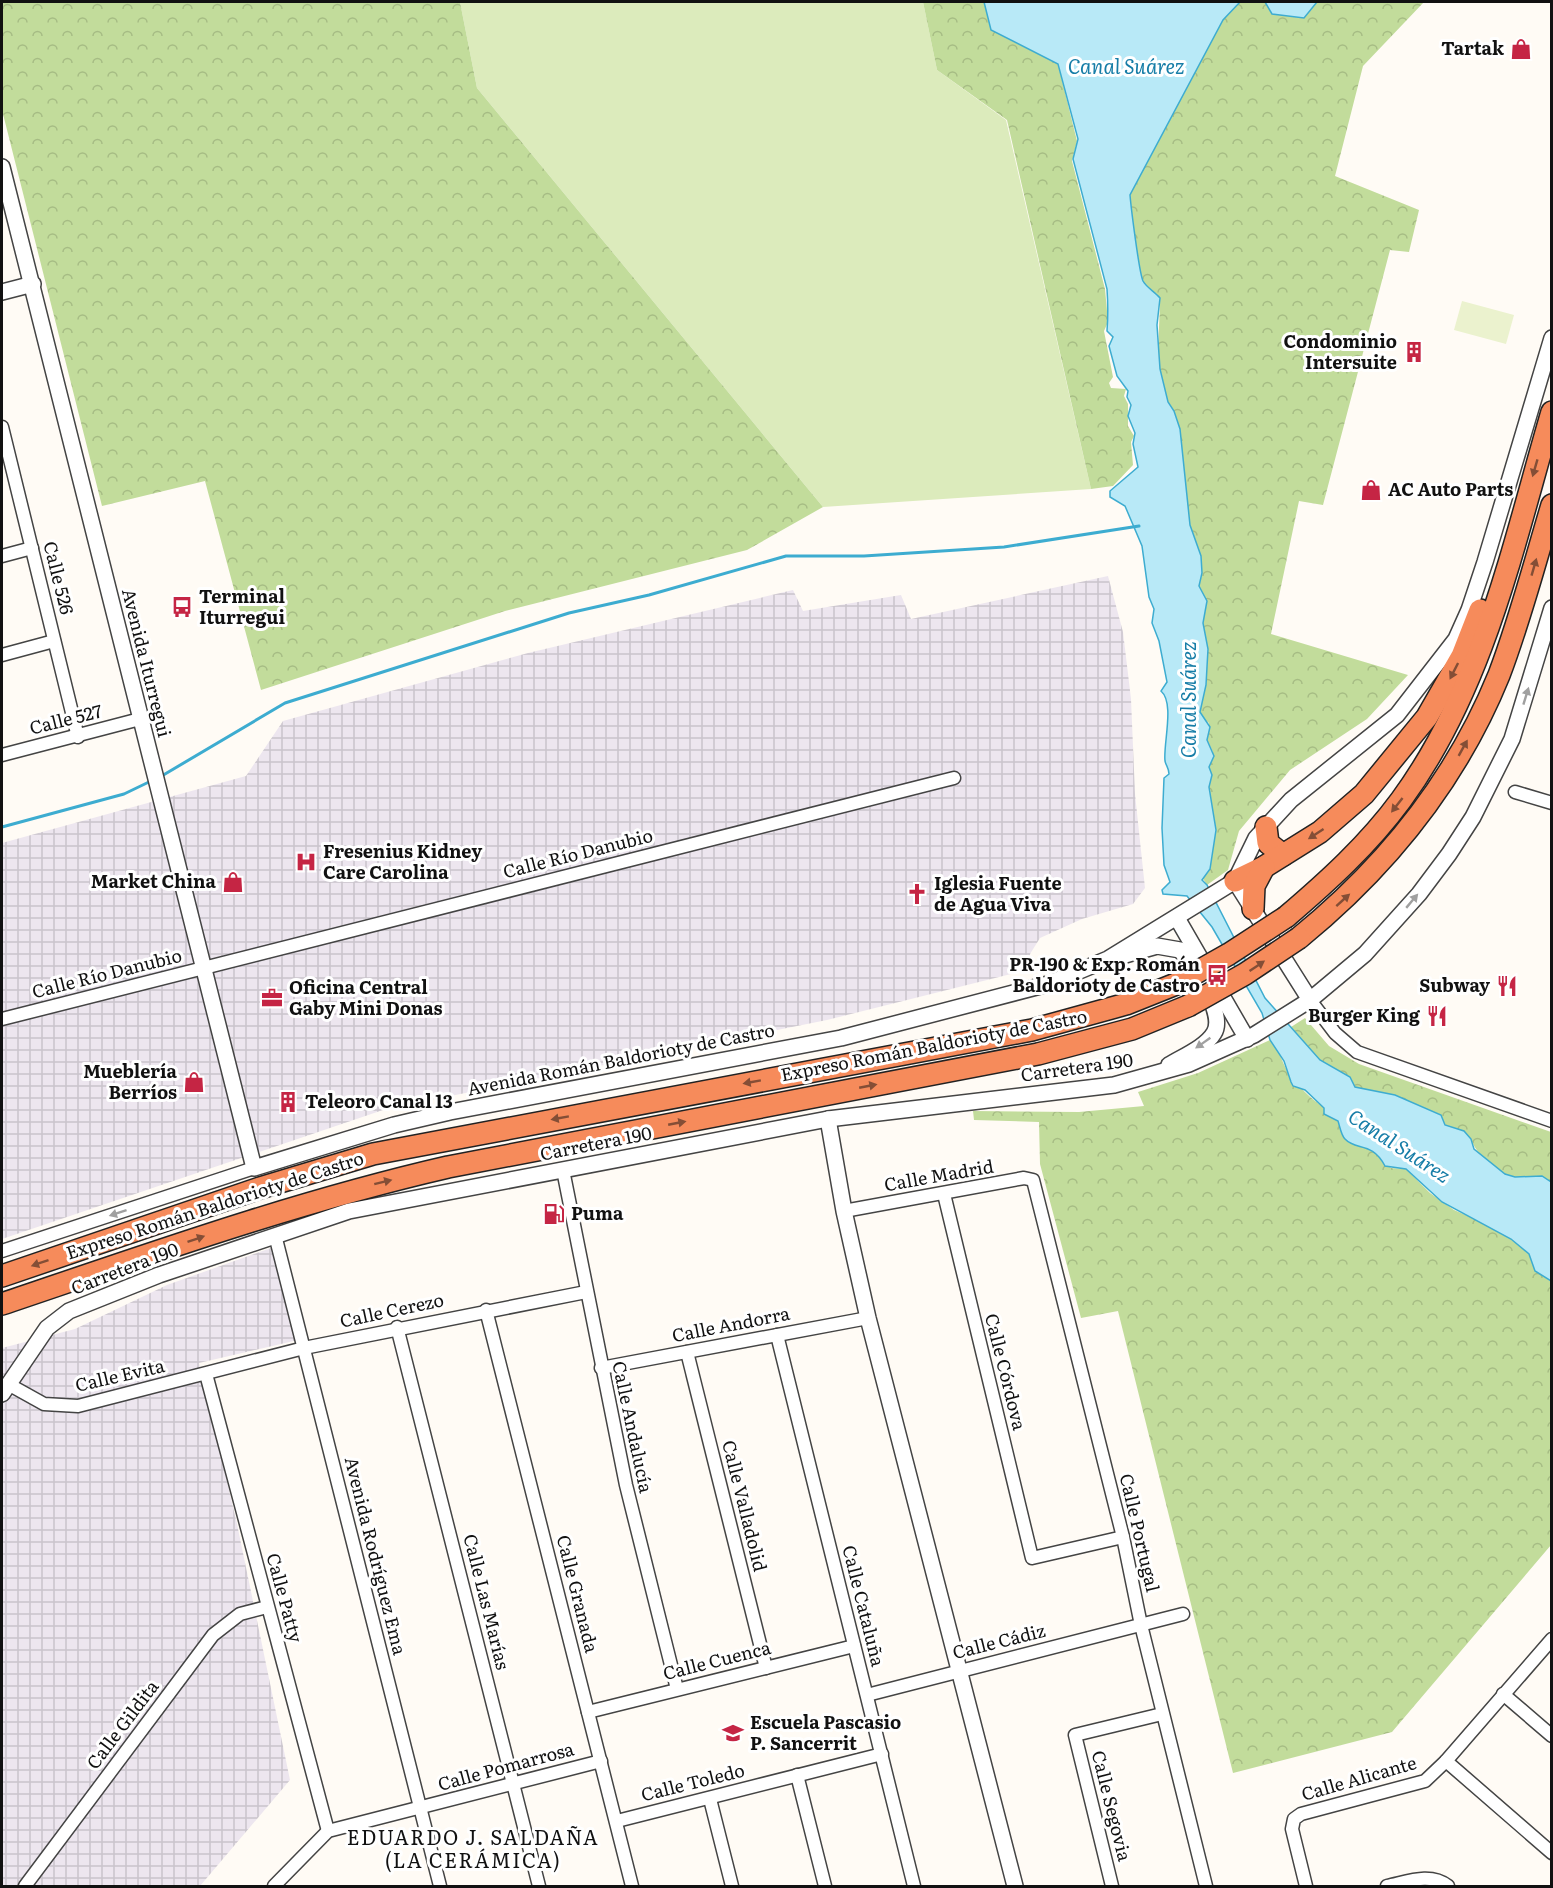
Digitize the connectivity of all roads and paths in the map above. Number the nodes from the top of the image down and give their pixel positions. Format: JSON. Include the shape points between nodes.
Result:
{"nodes":[{"id":1,"x":2,"y":167,"type":"edge"},
{"id":2,"x":33,"y":284,"type":"junction"},
{"id":3,"x":2,"y":292,"type":"edge"},
{"id":4,"x":1551,"y":338,"type":"edge"},
{"id":5,"x":1551,"y":412,"type":"edge"},
{"id":6,"x":2,"y":427,"type":"edge"},
{"id":7,"x":5,"y":456,"type":"edge"},
{"id":8,"x":1551,"y":505,"type":"edge"},
{"id":9,"x":1514,"y":542,"type":"junction"},
{"id":10,"x":32,"y":548,"type":"junction"},
{"id":11,"x":2,"y":556,"type":"edge"},
{"id":12,"x":1551,"y":608,"type":"edge"},
{"id":13,"x":54,"y":641,"type":"junction"},
{"id":14,"x":2,"y":655,"type":"edge"},
{"id":15,"x":140,"y":719,"type":"junction"},
{"id":16,"x":78,"y":737,"type":"junction"},
{"id":17,"x":2,"y":755,"type":"edge"},
{"id":18,"x":954,"y":778,"type":"dead end"},
{"id":19,"x":1515,"y":792,"type":"dead end"},
{"id":20,"x":1551,"y":803,"type":"edge"},
{"id":21,"x":1266,"y":827,"type":"junction"},
{"id":22,"x":1283,"y":855,"type":"junction"},
{"id":23,"x":1264,"y":867,"type":"junction"},
{"id":24,"x":1228,"y":886,"type":"junction"},
{"id":25,"x":1253,"y":909,"type":"junction"},
{"id":26,"x":1173,"y":920,"type":"junction"},
{"id":27,"x":1108,"y":959,"type":"junction"},
{"id":28,"x":203,"y":969,"type":"junction"},
{"id":29,"x":1310,"y":1000,"type":"junction"},
{"id":30,"x":2,"y":1019,"type":"edge"},
{"id":31,"x":1250,"y":1037,"type":"junction"},
{"id":32,"x":1152,"y":1076,"type":"junction"},
{"id":33,"x":828,"y":1119,"type":"junction"},
{"id":34,"x":1551,"y":1121,"type":"edge"},
{"id":35,"x":254,"y":1168,"type":"junction"},
{"id":36,"x":563,"y":1170,"type":"junction"},
{"id":37,"x":1036,"y":1187,"type":"joint"},
{"id":38,"x":944,"y":1194,"type":"junction"},
{"id":39,"x":844,"y":1211,"type":"junction"},
{"id":40,"x":275,"y":1235,"type":"junction"},
{"id":41,"x":2,"y":1251,"type":"edge"},
{"id":42,"x":2,"y":1276,"type":"edge"},
{"id":43,"x":586,"y":1292,"type":"junction"},
{"id":44,"x":2,"y":1304,"type":"edge"},
{"id":45,"x":486,"y":1310,"type":"junction"},
{"id":46,"x":868,"y":1318,"type":"junction"},
{"id":47,"x":397,"y":1328,"type":"junction"},
{"id":48,"x":777,"y":1335,"type":"junction"},
{"id":49,"x":304,"y":1348,"type":"junction"},
{"id":50,"x":687,"y":1352,"type":"junction"},
{"id":51,"x":601,"y":1368,"type":"junction"},
{"id":52,"x":206,"y":1374,"type":"junction"},
{"id":53,"x":5,"y":1389,"type":"edge"},
{"id":54,"x":1123,"y":1537,"type":"junction"},
{"id":55,"x":267,"y":1607,"type":"junction"},
{"id":56,"x":1183,"y":1614,"type":"dead end"},
{"id":57,"x":1141,"y":1625,"type":"junction"},
{"id":58,"x":1551,"y":1639,"type":"edge"},
{"id":59,"x":854,"y":1646,"type":"junction"},
{"id":60,"x":766,"y":1668,"type":"junction"},
{"id":61,"x":960,"y":1670,"type":"junction"},
{"id":62,"x":678,"y":1689,"type":"junction"},
{"id":63,"x":1503,"y":1694,"type":"junction"},
{"id":64,"x":867,"y":1695,"type":"junction"},
{"id":65,"x":588,"y":1712,"type":"junction"},
{"id":66,"x":1162,"y":1714,"type":"junction"},
{"id":67,"x":1551,"y":1736,"type":"edge"},
{"id":68,"x":882,"y":1754,"type":"junction"},
{"id":69,"x":601,"y":1761,"type":"junction"},
{"id":70,"x":1446,"y":1761,"type":"junction"},
{"id":71,"x":797,"y":1775,"type":"junction"},
{"id":72,"x":513,"y":1784,"type":"junction"},
{"id":73,"x":710,"y":1799,"type":"junction"},
{"id":74,"x":420,"y":1808,"type":"junction"},
{"id":75,"x":617,"y":1821,"type":"junction"},
{"id":76,"x":328,"y":1831,"type":"junction"},
{"id":77,"x":1551,"y":1853,"type":"edge"},
{"id":78,"x":25,"y":1887,"type":"edge"},
{"id":79,"x":274,"y":1887,"type":"edge"},
{"id":80,"x":440,"y":1887,"type":"edge"},
{"id":81,"x":539,"y":1887,"type":"edge"},
{"id":82,"x":632,"y":1887,"type":"edge"},
{"id":83,"x":732,"y":1887,"type":"edge"},
{"id":84,"x":825,"y":1887,"type":"edge"},
{"id":85,"x":914,"y":1887,"type":"edge"},
{"id":86,"x":1015,"y":1887,"type":"edge"},
{"id":87,"x":1112,"y":1887,"type":"edge"},
{"id":88,"x":1206,"y":1887,"type":"edge"},
{"id":89,"x":1306,"y":1887,"type":"edge"},
{"id":90,"x":1387,"y":1887,"type":"edge"},
{"id":91,"x":1448,"y":1887,"type":"edge"}],
"edges":[{"from":1,"to":2,"type":"street","name":"Avenida Iturregui"},
{"from":2,"to":3,"type":"street"},
{"from":2,"to":15,"type":"street","name":"Avenida Iturregui"},
{"from":4,"to":21,"type":"street","via":[[1485,562],[1456,639],[1397,715],[1291,800]]},
{"from":5,"to":9,"type":"highway","name":"Expreso Román Baldorioty de Castro","one_way":true},
{"from":6,"to":7,"type":"street","name":"Calle 526"},
{"from":7,"to":10,"type":"street","name":"Calle 526"},
{"from":44,"to":8,"type":"highway","name":"Expreso Román Baldorioty de Castro","one_way":true,"bridge":true,"via":[[268,1215],[378,1183],[1038,1054],[1132,1029],[1188,1006],[1299,938],[1355,890],[1418,818],[1451,769],[1498,675]]},
{"from":9,"to":22,"type":"highway","one_way":true,"via":[[1462,656],[1427,717],[1364,794],[1320,832]]},
{"from":9,"to":42,"type":"highway","name":"Expreso Román Baldorioty de Castro","one_way":true,"bridge":true,"via":[[1476,663],[1423,766],[1376,831],[1286,917],[1176,984],[1117,1006],[1032,1030],[373,1154],[260,1188]]},
{"from":10,"to":11,"type":"street"},
{"from":10,"to":13,"type":"street","name":"Calle 526"},
{"from":29,"to":12,"type":"street","name":"Carretera 190","one_way":true,"via":[[1388,930],[1419,894],[1473,817],[1512,739]]},
{"from":13,"to":14,"type":"street"},
{"from":13,"to":16,"type":"street","name":"Calle 526"},
{"from":15,"to":16,"type":"street","name":"Calle 527"},
{"from":15,"to":28,"type":"street","name":"Avenida Iturregui"},
{"from":16,"to":17,"type":"street","name":"Calle 527"},
{"from":18,"to":28,"type":"street","name":"Calle Río Danubio"},
{"from":19,"to":20,"type":"street"},
{"from":21,"to":22,"type":"highway","via":[[1268,843]]},
{"from":21,"to":24,"type":"street"},
{"from":22,"to":23,"type":"highway"},
{"from":23,"to":24,"type":"highway"},
{"from":23,"to":25,"type":"highway","via":[[1254,886]]},
{"from":24,"to":25,"type":"street"},
{"from":24,"to":26,"type":"street","name":"Avenida Román Baldorioty de Castro"},
{"from":25,"to":29,"type":"street"},
{"from":26,"to":27,"type":"street","name":"Avenida Román Baldorioty de Castro"},
{"from":26,"to":31,"type":"street"},
{"from":27,"to":32,"type":"street","one_way":true,"via":[[1157,946],[1180,950],[1216,1009],[1218,1021],[1213,1035]]},
{"from":27,"to":35,"type":"street","name":"Avenida Román Baldorioty de Castro","via":[[1048,984],[842,1038],[450,1112]]},
{"from":28,"to":30,"type":"street","name":"Calle Río Danubio"},
{"from":28,"to":35,"type":"street","name":"Avenida Iturregui"},
{"from":29,"to":31,"type":"street","name":"Carretera 190"},
{"from":29,"to":34,"type":"street","via":[[1335,1033],[1357,1052]]},
{"from":31,"to":32,"type":"street","name":"Carretera 190"},
{"from":32,"to":33,"type":"street","name":"Carretera 190","via":[[1114,1085]]},
{"from":33,"to":36,"type":"street","name":"Carretera 190"},
{"from":33,"to":39,"type":"street"},
{"from":35,"to":41,"type":"street","name":"Avenida Román Baldorioty de Castro","one_way":true},
{"from":36,"to":40,"type":"street","name":"Carretera 190","via":[[371,1205]]},
{"from":36,"to":43,"type":"street","name":"Calle Andalucía"},
{"from":37,"to":38,"type":"street","name":"Calle Madrid","via":[[1033,1180],[1024,1178]]},
{"from":37,"to":54,"type":"street","name":"Calle Portugal"},
{"from":38,"to":39,"type":"street","name":"Calle Madrid"},
{"from":38,"to":54,"type":"street","name":"Calle Córdova","via":[[1032,1558]]},
{"from":39,"to":46,"type":"street"},
{"from":40,"to":49,"type":"street","name":"Avenida Rodríguez Ema"},
{"from":40,"to":53,"type":"street","name":"Carretera 190","via":[[69,1311],[47,1328]]},
{"from":43,"to":45,"type":"street","name":"Calle Cerezo"},
{"from":43,"to":51,"type":"street","name":"Calle Andalucía"},
{"from":45,"to":47,"type":"street","name":"Calle Cerezo"},
{"from":45,"to":65,"type":"street","name":"Calle Granada"},
{"from":46,"to":48,"type":"street","name":"Calle Andorra"},
{"from":46,"to":61,"type":"street"},
{"from":47,"to":49,"type":"street","name":"Calle Cerezo"},
{"from":47,"to":72,"type":"street","name":"Calle Las Marías"},
{"from":48,"to":50,"type":"street","name":"Calle Andorra"},
{"from":48,"to":59,"type":"street","name":"Calle Cataluña"},
{"from":49,"to":52,"type":"street","name":"Calle Cerezo"},
{"from":49,"to":74,"type":"street","name":"Avenida Rodríguez Ema"},
{"from":50,"to":51,"type":"street","name":"Calle Andorra"},
{"from":50,"to":60,"type":"street","name":"Calle Valladolid"},
{"from":51,"to":62,"type":"street","name":"Calle Andalucía"},
{"from":52,"to":53,"type":"street","name":"Calle Evita","via":[[78,1406],[44,1404]]},
{"from":52,"to":55,"type":"street","name":"Calle Patty"},
{"from":54,"to":57,"type":"street","name":"Calle Portugal"},
{"from":55,"to":76,"type":"street","name":"Calle Patty"},
{"from":55,"to":78,"type":"street","name":"Calle Gildita","via":[[240,1614],[213,1635]]},
{"from":56,"to":57,"type":"street","name":"Calle Cádiz"},
{"from":57,"to":61,"type":"street","name":"Calle Cádiz"},
{"from":57,"to":66,"type":"street","name":"Calle Portugal"},
{"from":58,"to":63,"type":"street","name":"Calle Alicante"},
{"from":59,"to":60,"type":"street","name":"Calle Cuenca"},
{"from":59,"to":64,"type":"street","name":"Calle Cataluña"},
{"from":60,"to":62,"type":"street","name":"Calle Cuenca"},
{"from":61,"to":64,"type":"street","name":"Calle Cádiz"},
{"from":61,"to":86,"type":"street"},
{"from":62,"to":65,"type":"street","name":"Calle Cuenca"},
{"from":63,"to":67,"type":"street"},
{"from":63,"to":70,"type":"street","name":"Calle Alicante"},
{"from":64,"to":68,"type":"street","name":"Calle Cataluña"},
{"from":65,"to":69,"type":"street","name":"Calle Granada"},
{"from":66,"to":87,"type":"street","name":"Calle Segovia","via":[[1075,1735]]},
{"from":66,"to":88,"type":"street","name":"Calle Portugal"},
{"from":68,"to":71,"type":"street","name":"Calle Toledo"},
{"from":68,"to":85,"type":"street","name":"Calle Cataluña"},
{"from":69,"to":72,"type":"street","name":"Calle Pomarrosa"},
{"from":69,"to":75,"type":"street","name":"Calle Granada"},
{"from":70,"to":77,"type":"street"},
{"from":70,"to":89,"type":"street","name":"Calle Alicante","via":[[1425,1781],[1294,1819],[1292,1829]]},
{"from":71,"to":73,"type":"street","name":"Calle Toledo"},
{"from":71,"to":84,"type":"street"},
{"from":72,"to":74,"type":"street","name":"Calle Pomarrosa"},
{"from":72,"to":81,"type":"street","name":"Calle Las Marías"},
{"from":73,"to":75,"type":"street","name":"Calle Toledo"},
{"from":73,"to":83,"type":"street"},
{"from":74,"to":76,"type":"street","name":"Calle Pomarrosa"},
{"from":74,"to":80,"type":"street","name":"Avenida Rodríguez Ema"},
{"from":75,"to":82,"type":"street","name":"Calle Granada"},
{"from":76,"to":79,"type":"street"},
{"from":90,"to":91,"type":"street","via":[[1425,1878]]}]}
